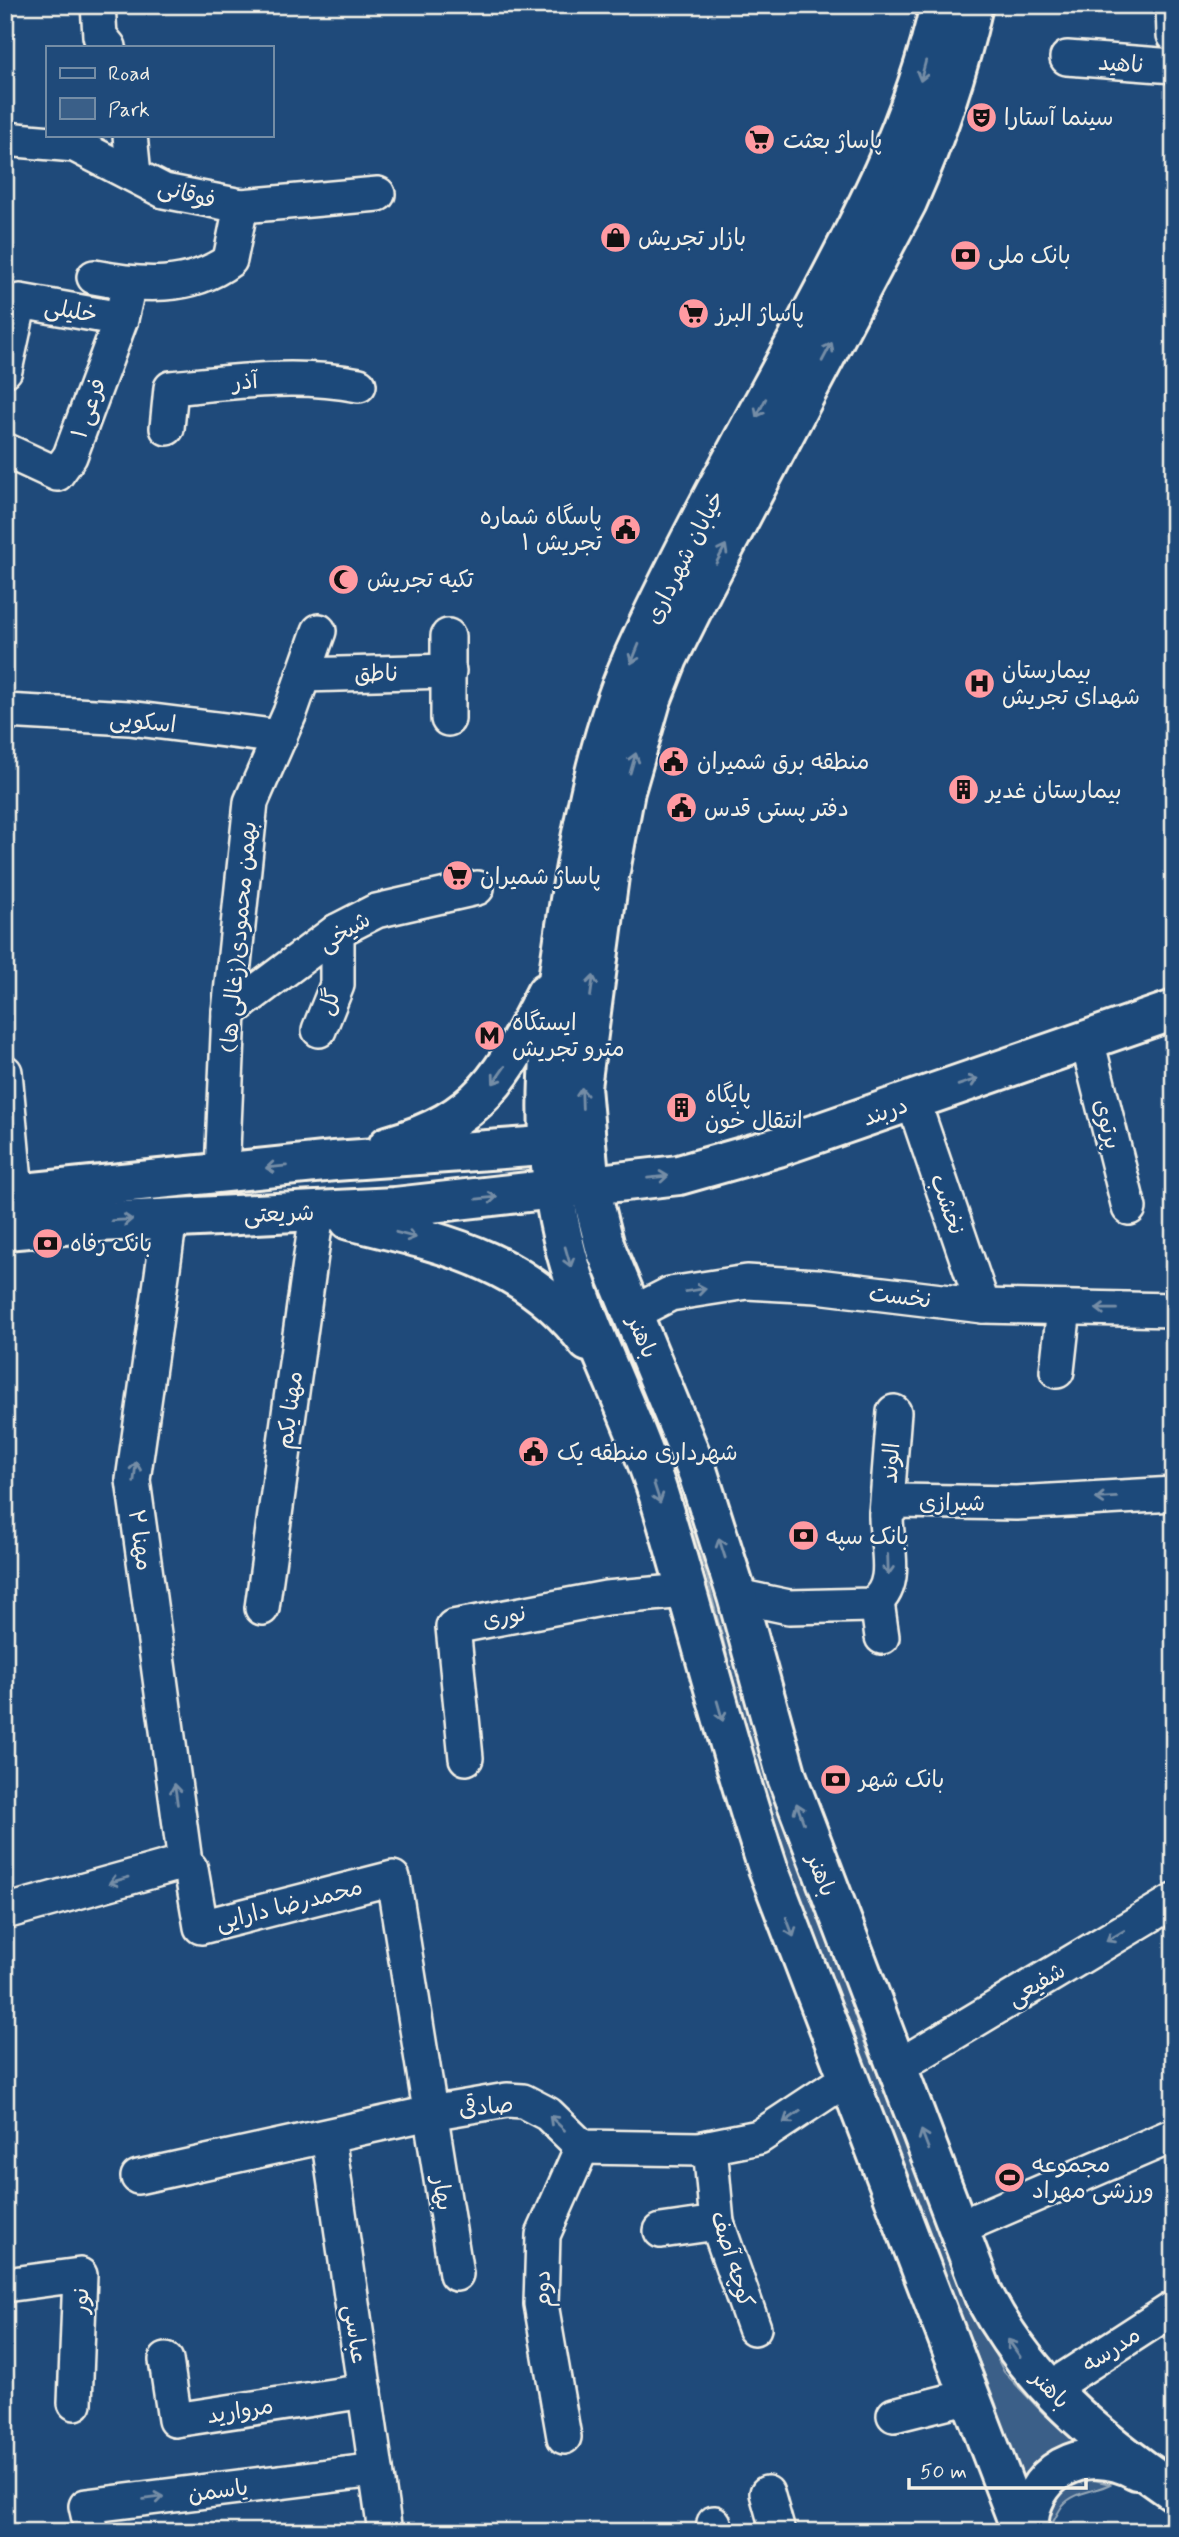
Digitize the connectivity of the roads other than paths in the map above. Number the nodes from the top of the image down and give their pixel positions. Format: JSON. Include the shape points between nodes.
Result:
{"nodes":[{"id":1,"x":98,"y":5,"type":"edge"},
{"id":2,"x":940,"y":5,"type":"edge"},
{"id":3,"x":973,"y":5,"type":"edge"},
{"id":4,"x":1173,"y":5,"type":"edge"},
{"id":5,"x":1174,"y":35,"type":"edge"},
{"id":6,"x":109,"y":46,"type":"edge"},
{"id":7,"x":1068,"y":58,"type":"dead end"},
{"id":8,"x":1174,"y":66,"type":"edge"},
{"id":9,"x":131,"y":136,"type":"edge"},
{"id":10,"x":5,"y":139,"type":"edge"},
{"id":11,"x":134,"y":175,"type":"junction"},
{"id":12,"x":378,"y":194,"type":"dead end"},
{"id":13,"x":241,"y":206,"type":"junction"},
{"id":14,"x":94,"y":276,"type":"dead end"},
{"id":15,"x":129,"y":284,"type":"junction"},
{"id":16,"x":121,"y":319,"type":"junction"},
{"id":17,"x":5,"y":370,"type":"edge"},
{"id":18,"x":359,"y":384,"type":"dead end"},
{"id":19,"x":167,"y":428,"type":"dead end"},
{"id":20,"x":5,"y":450,"type":"edge"},
{"id":21,"x":319,"y":631,"type":"dead end"},
{"id":22,"x":448,"y":636,"type":"dead end"},
{"id":23,"x":449,"y":671,"type":"junction"},
{"id":24,"x":303,"y":675,"type":"junction"},
{"id":25,"x":5,"y":711,"type":"edge"},
{"id":26,"x":448,"y":719,"type":"dead end"},
{"id":27,"x":280,"y":737,"type":"junction"},
{"id":28,"x":477,"y":888,"type":"dead end"},
{"id":29,"x":337,"y":931,"type":"junction"},
{"id":30,"x":557,"y":972,"type":"junction"},
{"id":31,"x":1174,"y":1010,"type":"edge"},
{"id":32,"x":229,"y":1012,"type":"junction"},
{"id":33,"x":319,"y":1030,"type":"dead end"},
{"id":34,"x":1087,"y":1040,"type":"junction"},
{"id":35,"x":6,"y":1072,"type":"edge"},
{"id":36,"x":913,"y":1101,"type":"junction"},
{"id":37,"x":566,"y":1144,"type":"junction"},
{"id":38,"x":393,"y":1159,"type":"junction"},
{"id":39,"x":334,"y":1161,"type":"junction"},
{"id":40,"x":222,"y":1172,"type":"junction"},
{"id":41,"x":590,"y":1187,"type":"junction"},
{"id":42,"x":553,"y":1191,"type":"junction"},
{"id":43,"x":11,"y":1194,"type":"edge"},
{"id":44,"x":395,"y":1207,"type":"junction"},
{"id":45,"x":1129,"y":1208,"type":"dead end"},
{"id":46,"x":317,"y":1212,"type":"junction"},
{"id":47,"x":170,"y":1218,"type":"junction"},
{"id":48,"x":5,"y":1230,"type":"edge"},
{"id":49,"x":983,"y":1306,"type":"junction"},
{"id":50,"x":1064,"y":1308,"type":"junction"},
{"id":51,"x":1174,"y":1310,"type":"edge"},
{"id":52,"x":633,"y":1313,"type":"junction"},
{"id":53,"x":608,"y":1369,"type":"junction"},
{"id":54,"x":1057,"y":1371,"type":"dead end"},
{"id":55,"x":894,"y":1412,"type":"dead end"},
{"id":56,"x":1174,"y":1494,"type":"edge"},
{"id":57,"x":886,"y":1514,"type":"junction"},
{"id":58,"x":686,"y":1591,"type":"junction"},
{"id":59,"x":737,"y":1596,"type":"junction"},
{"id":60,"x":877,"y":1602,"type":"junction"},
{"id":61,"x":262,"y":1608,"type":"dead end"},
{"id":62,"x":882,"y":1637,"type":"dead end"},
{"id":63,"x":466,"y":1758,"type":"dead end"},
{"id":64,"x":185,"y":1862,"type":"junction"},
{"id":65,"x":1174,"y":1901,"type":"edge"},
{"id":66,"x":5,"y":1912,"type":"edge"},
{"id":67,"x":897,"y":2067,"type":"junction"},
{"id":68,"x":848,"y":2078,"type":"junction"},
{"id":69,"x":430,"y":2113,"type":"junction"},
{"id":70,"x":1174,"y":2135,"type":"edge"},
{"id":71,"x":328,"y":2136,"type":"junction"},
{"id":72,"x":582,"y":2147,"type":"junction"},
{"id":73,"x":710,"y":2147,"type":"junction"},
{"id":74,"x":138,"y":2178,"type":"dead end"},
{"id":75,"x":717,"y":2223,"type":"junction"},
{"id":76,"x":958,"y":2228,"type":"junction"},
{"id":77,"x":661,"y":2231,"type":"dead end"},
{"id":78,"x":456,"y":2274,"type":"dead end"},
{"id":79,"x":5,"y":2285,"type":"edge"},
{"id":80,"x":1174,"y":2308,"type":"edge"},
{"id":81,"x":754,"y":2328,"type":"dead end"},
{"id":82,"x":166,"y":2360,"type":"dead end"},
{"id":83,"x":1049,"y":2389,"type":"junction"},
{"id":84,"x":365,"y":2391,"type":"junction"},
{"id":85,"x":970,"y":2396,"type":"junction"},
{"id":86,"x":75,"y":2403,"type":"dead end"},
{"id":87,"x":894,"y":2415,"type":"dead end"},
{"id":88,"x":564,"y":2437,"type":"dead end"},
{"id":89,"x":376,"y":2470,"type":"junction"},
{"id":90,"x":1170,"y":2489,"type":"edge"},
{"id":91,"x":766,"y":2493,"type":"dead end"},
{"id":92,"x":92,"y":2532,"type":"edge"},
{"id":93,"x":385,"y":2532,"type":"edge"},
{"id":94,"x":778,"y":2532,"type":"edge"},
{"id":95,"x":1022,"y":2532,"type":"edge"},
{"id":96,"x":1028,"y":2532,"type":"edge"}],
"edges":[{"from":1,"to":6,"type":"street","via":[[100,36]]},
{"from":2,"to":30,"type":"main road","name":"خیابان شهرداری","one_way":true,"via":[[919,85],[878,188],[638,645],[602,740]]},
{"from":37,"to":3,"type":"main road","name":"خیابان شهرداری","one_way":true,"via":[[581,1087],[598,942],[625,790],[651,701],[704,586],[907,202],[951,90]]},
{"from":4,"to":5,"type":"street"},
{"from":7,"to":8,"type":"street","name":"ناهید"},
{"from":9,"to":11,"type":"street"},
{"from":10,"to":11,"type":"street","name":"فوقانی","via":[[75,145]]},
{"from":11,"to":13,"type":"street","name":"فوقانی","via":[[164,191]]},
{"from":12,"to":13,"type":"street","name":"فوقانی"},
{"from":13,"to":15,"type":"street","via":[[229,260],[213,273],[178,282]]},
{"from":14,"to":15,"type":"street"},
{"from":15,"to":16,"type":"street","name":"فرعی ۱"},
{"from":16,"to":17,"type":"street","name":"خلیلی","via":[[20,301]]},
{"from":16,"to":20,"type":"street","name":"فرعی ۱","via":[[70,457],[57,474]]},
{"from":18,"to":19,"type":"street","name":"آذر","via":[[272,379],[171,388]]},
{"from":21,"to":24,"type":"street","name":"بهمن محمودی(زغالی ها)"},
{"from":22,"to":23,"type":"street"},
{"from":23,"to":24,"type":"street","name":"ناطق"},
{"from":23,"to":26,"type":"street"},
{"from":24,"to":27,"type":"street","name":"بهمن محمودی(زغالی ها)"},
{"from":25,"to":27,"type":"street","name":"اسکویی","via":[[129,718]]},
{"from":27,"to":32,"type":"street","name":"بهمن محمودی(زغالی ها)","via":[[251,802]]},
{"from":28,"to":29,"type":"street","name":"شیخی","via":[[376,911]]},
{"from":29,"to":32,"type":"street","name":"شیخی"},
{"from":29,"to":33,"type":"street","name":"گل","via":[[337,985]]},
{"from":30,"to":37,"type":"main road","name":"خیابان شهرداری","via":[[549,1048]]},
{"from":30,"to":39,"type":"main road","one_way":true,"via":[[497,1080],[473,1107],[427,1135]]},
{"from":31,"to":34,"type":"main road","name":"دربند"},
{"from":32,"to":40,"type":"street","name":"بهمن محمودی(زغالی ها)"},
{"from":36,"to":34,"type":"main road","name":"دربند","one_way":true},
{"from":34,"to":45,"type":"street","name":"پرتوی"},
{"from":35,"to":43,"type":"street"},
{"from":41,"to":36,"type":"main road","name":"دربند","one_way":true,"via":[[678,1175]]},
{"from":36,"to":49,"type":"street","name":"نخشب"},
{"from":37,"to":38,"type":"main road","name":"شریعتی"},
{"from":37,"to":41,"type":"main road","name":"باهنر"},
{"from":37,"to":42,"type":"main road","name":"باهنر"},
{"from":38,"to":39,"type":"main road","name":"شریعتی"},
{"from":38,"to":44,"type":"main road","via":[[415,1170],[424,1183],[415,1198]]},
{"from":39,"to":40,"type":"main road","name":"شریعتی","one_way":true},
{"from":40,"to":43,"type":"main road","name":"شریعتی"},
{"from":41,"to":42,"type":"main road","name":"دربند"},
{"from":41,"to":52,"type":"main road","name":"باهنر","via":[[608,1255]]},
{"from":44,"to":42,"type":"main road","name":"شریعتی","one_way":true},
{"from":42,"to":53,"type":"main road","name":"باهنر","one_way":true,"via":[[567,1254]]},
{"from":44,"to":46,"type":"main road","name":"شریعتی"},
{"from":46,"to":47,"type":"main road","name":"شریعتی"},
{"from":46,"to":53,"type":"main road","one_way":true,"via":[[479,1255],[539,1289],[562,1309]]},
{"from":46,"to":61,"type":"street","name":"مهنا یکم"},
{"from":48,"to":47,"type":"main road","name":"شریعتی","one_way":true},
{"from":64,"to":47,"type":"street","name":"مهنا ۲","one_way":true,"via":[[133,1480]]},
{"from":49,"to":50,"type":"street","name":"نخست"},
{"from":52,"to":49,"type":"street","name":"نخست","one_way":true,"via":[[670,1294],[747,1282]]},
{"from":51,"to":50,"type":"street","name":"نخست","one_way":true},
{"from":50,"to":54,"type":"street"},
{"from":59,"to":52,"type":"main road","name":"باهنر","one_way":true,"via":[[698,1473]]},
{"from":53,"to":58,"type":"main road","name":"باهنر","one_way":true,"via":[[636,1430]]},
{"from":55,"to":57,"type":"street","name":"الوند"},
{"from":56,"to":57,"type":"street","name":"شیرازی","one_way":true,"via":[[1016,1503],[898,1501]]},
{"from":57,"to":60,"type":"street","name":"شیرازی","one_way":true,"via":[[890,1571]]},
{"from":58,"to":63,"type":"street","name":"نوری","via":[[606,1598],[453,1627]]},
{"from":58,"to":68,"type":"main road","name":"باهنر","one_way":true,"via":[[763,1855]]},
{"from":59,"to":60,"type":"street","via":[[789,1607]]},
{"from":67,"to":59,"type":"main road","name":"باهنر","one_way":true,"via":[[787,1777]]},
{"from":60,"to":62,"type":"street"},
{"from":64,"to":66,"type":"street","one_way":true},
{"from":64,"to":69,"type":"street","name":"محمدرضا دارایی","via":[[191,1869],[201,1927],[393,1878]]},
{"from":65,"to":67,"type":"street","name":"شفیعی","one_way":true},
{"from":76,"to":67,"type":"main road","name":"باهنر","one_way":true},
{"from":68,"to":73,"type":"street","one_way":true,"via":[[759,2137]]},
{"from":68,"to":85,"type":"main road","name":"باهنر"},
{"from":69,"to":71,"type":"street","name":"صادقی"},
{"from":72,"to":69,"type":"street","name":"صادقی","one_way":true,"via":[[548,2114],[523,2101],[483,2102]]},
{"from":69,"to":78,"type":"street","name":"بهار"},
{"from":70,"to":76,"type":"street"},
{"from":71,"to":74,"type":"street","name":"صادقی"},
{"from":71,"to":84,"type":"street","name":"عباسی"},
{"from":72,"to":73,"type":"street"},
{"from":72,"to":88,"type":"street","name":"دوم","via":[[542,2235],[541,2304]]},
{"from":73,"to":75,"type":"street","name":"کوچه آصف"},
{"from":75,"to":77,"type":"street"},
{"from":75,"to":81,"type":"street","name":"کوچه آصف"},
{"from":83,"to":76,"type":"main road","name":"باهنر","one_way":true,"via":[[1000,2326]]},
{"from":79,"to":86,"type":"street","name":"نور","via":[[80,2275]]},
{"from":80,"to":83,"type":"street","name":"مدرسه"},
{"from":82,"to":84,"type":"street","name":"مروارید","via":[[175,2420]]},
{"from":83,"to":90,"type":"main road","name":"باهنر","via":[[1105,2440]]},
{"from":84,"to":89,"type":"street","name":"عباسی"},
{"from":85,"to":87,"type":"street"},
{"from":85,"to":95,"type":"main road","name":"باهنر"},
{"from":92,"to":89,"type":"street","name":"یاسمن","one_way":true,"via":[[86,2506]]},
{"from":89,"to":93,"type":"street","name":"عباسی"},
{"from":90,"to":96,"type":"main road","via":[[1108,2460],[1060,2466],[1033,2496]]},
{"from":91,"to":94,"type":"street"}]}
